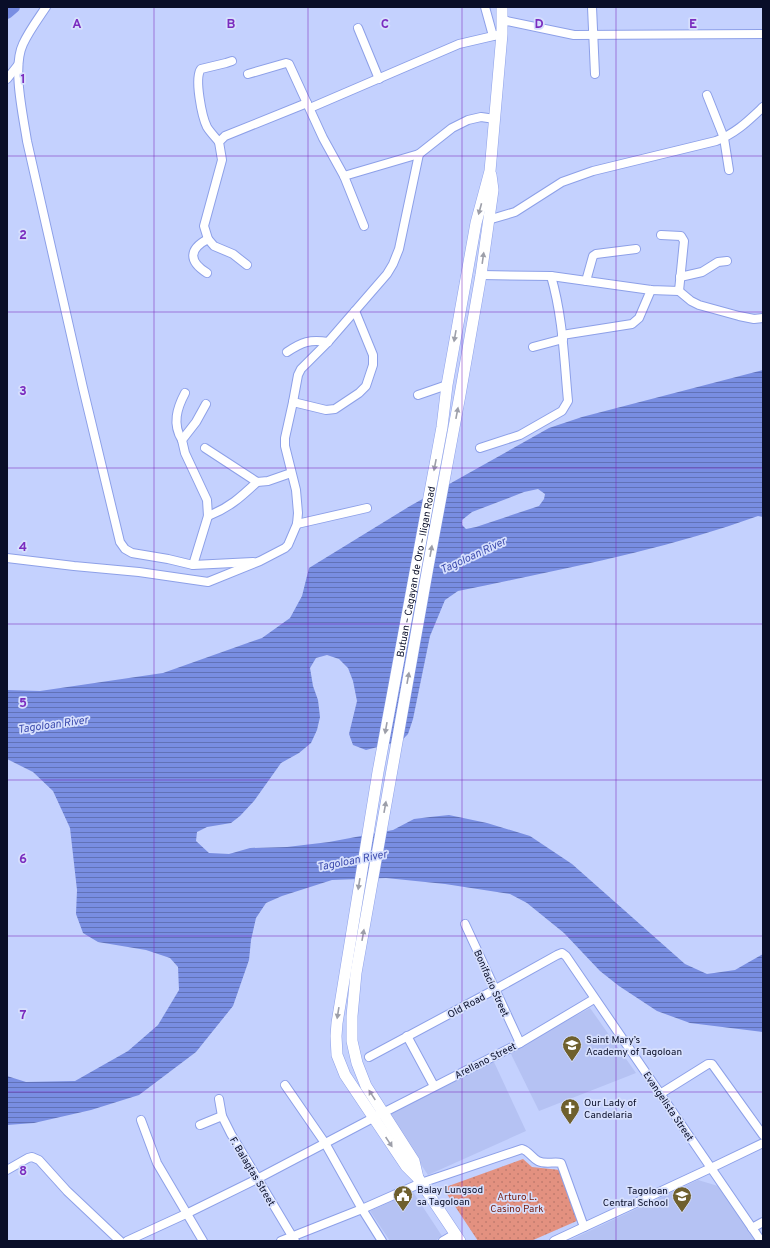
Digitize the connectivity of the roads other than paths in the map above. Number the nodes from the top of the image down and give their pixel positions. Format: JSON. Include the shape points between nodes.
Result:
{"nodes":[{"id":1,"x":46,"y":7,"type":"edge"},
{"id":2,"x":485,"y":7,"type":"edge"},
{"id":3,"x":502,"y":7,"type":"edge"},
{"id":4,"x":592,"y":7,"type":"edge"},
{"id":5,"x":502,"y":20,"type":"junction"},
{"id":6,"x":358,"y":28,"type":"dead end"},
{"id":7,"x":763,"y":34,"type":"edge"},
{"id":8,"x":498,"y":35,"type":"junction"},
{"id":9,"x":594,"y":36,"type":"junction"},
{"id":10,"x":232,"y":61,"type":"dead end"},
{"id":11,"x":18,"y":65,"type":"junction"},
{"id":12,"x":248,"y":74,"type":"dead end"},
{"id":13,"x":595,"y":74,"type":"dead end"},
{"id":14,"x":7,"y":79,"type":"edge"},
{"id":15,"x":379,"y":79,"type":"junction"},
{"id":16,"x":707,"y":95,"type":"dead end"},
{"id":17,"x":308,"y":106,"type":"junction"},
{"id":18,"x":763,"y":108,"type":"edge"},
{"id":19,"x":495,"y":119,"type":"junction"},
{"id":20,"x":724,"y":138,"type":"junction"},
{"id":21,"x":219,"y":142,"type":"junction"},
{"id":22,"x":419,"y":154,"type":"junction"},
{"id":23,"x":729,"y":170,"type":"dead end"},
{"id":24,"x":490,"y":171,"type":"junction"},
{"id":25,"x":344,"y":176,"type":"junction"},
{"id":26,"x":488,"y":220,"type":"junction"},
{"id":27,"x":364,"y":226,"type":"dead end"},
{"id":28,"x":662,"y":235,"type":"dead end"},
{"id":29,"x":208,"y":239,"type":"junction"},
{"id":30,"x":636,"y":249,"type":"dead end"},
{"id":31,"x":727,"y":261,"type":"dead end"},
{"id":32,"x":247,"y":266,"type":"dead end"},
{"id":33,"x":207,"y":273,"type":"dead end"},
{"id":34,"x":481,"y":275,"type":"junction"},
{"id":35,"x":551,"y":276,"type":"junction"},
{"id":36,"x":680,"y":277,"type":"junction"},
{"id":37,"x":586,"y":281,"type":"junction"},
{"id":38,"x":651,"y":290,"type":"junction"},
{"id":39,"x":679,"y":291,"type":"junction"},
{"id":40,"x":355,"y":311,"type":"junction"},
{"id":41,"x":763,"y":318,"type":"edge"},
{"id":42,"x":562,"y":337,"type":"junction"},
{"id":43,"x":328,"y":342,"type":"junction"},
{"id":44,"x":533,"y":347,"type":"dead end"},
{"id":45,"x":287,"y":352,"type":"dead end"},
{"id":46,"x":447,"y":385,"type":"junction"},
{"id":47,"x":185,"y":393,"type":"dead end"},
{"id":48,"x":418,"y":395,"type":"dead end"},
{"id":49,"x":294,"y":402,"type":"junction"},
{"id":50,"x":206,"y":404,"type":"dead end"},
{"id":51,"x":182,"y":440,"type":"junction"},
{"id":52,"x":205,"y":448,"type":"dead end"},
{"id":53,"x":480,"y":448,"type":"dead end"},
{"id":54,"x":291,"y":473,"type":"junction"},
{"id":55,"x":257,"y":482,"type":"junction"},
{"id":56,"x":367,"y":508,"type":"dead end"},
{"id":57,"x":208,"y":516,"type":"junction"},
{"id":58,"x":297,"y":524,"type":"junction"},
{"id":59,"x":7,"y":558,"type":"edge"},
{"id":60,"x":260,"y":561,"type":"junction"},
{"id":61,"x":193,"y":565,"type":"junction"},
{"id":62,"x":465,"y":924,"type":"dead end"},
{"id":63,"x":562,"y":954,"type":"joint"},
{"id":64,"x":494,"y":990,"type":"junction"},
{"id":65,"x":594,"y":999,"type":"junction"},
{"id":66,"x":408,"y":1036,"type":"junction"},
{"id":67,"x":520,"y":1043,"type":"junction"},
{"id":68,"x":370,"y":1057,"type":"dead end"},
{"id":69,"x":285,"y":1085,"type":"dead end"},
{"id":70,"x":434,"y":1086,"type":"junction"},
{"id":71,"x":660,"y":1094,"type":"junction"},
{"id":72,"x":219,"y":1098,"type":"dead end"},
{"id":73,"x":378,"y":1115,"type":"junction"},
{"id":74,"x":222,"y":1116,"type":"junction"},
{"id":75,"x":142,"y":1120,"type":"dead end"},
{"id":76,"x":200,"y":1125,"type":"dead end"},
{"id":77,"x":763,"y":1135,"type":"edge"},
{"id":78,"x":763,"y":1142,"type":"edge"},
{"id":79,"x":325,"y":1143,"type":"junction"},
{"id":80,"x":711,"y":1168,"type":"junction"},
{"id":81,"x":7,"y":1170,"type":"edge"},
{"id":82,"x":257,"y":1179,"type":"junction"},
{"id":83,"x":420,"y":1180,"type":"junction"},
{"id":84,"x":362,"y":1209,"type":"junction"},
{"id":85,"x":188,"y":1213,"type":"junction"},
{"id":86,"x":763,"y":1222,"type":"edge"},
{"id":87,"x":584,"y":1227,"type":"junction"},
{"id":88,"x":752,"y":1228,"type":"junction"},
{"id":89,"x":458,"y":1238,"type":"edge"},
{"id":90,"x":294,"y":1239,"type":"edge"},
{"id":91,"x":120,"y":1241,"type":"edge"},
{"id":92,"x":127,"y":1241,"type":"edge"},
{"id":93,"x":204,"y":1241,"type":"edge"},
{"id":94,"x":281,"y":1241,"type":"edge"},
{"id":95,"x":382,"y":1241,"type":"edge"},
{"id":96,"x":443,"y":1241,"type":"edge"},
{"id":97,"x":554,"y":1241,"type":"edge"},
{"id":98,"x":761,"y":1241,"type":"edge"}],
"edges":[{"from":1,"to":11,"type":"street","via":[[23,44]]},
{"from":2,"to":8,"type":"street"},
{"from":3,"to":5,"type":"highway","name":"Butuan – Cagayan de Oro – Iligan Road"},
{"from":4,"to":9,"type":"street"},
{"from":5,"to":8,"type":"highway","name":"Butuan – Cagayan de Oro – Iligan Road"},
{"from":5,"to":9,"type":"street","via":[[574,35]]},
{"from":6,"to":15,"type":"street"},
{"from":7,"to":9,"type":"street"},
{"from":8,"to":15,"type":"street","via":[[459,44]]},
{"from":8,"to":19,"type":"highway","name":"Butuan – Cagayan de Oro – Iligan Road"},
{"from":9,"to":13,"type":"street"},
{"from":10,"to":21,"type":"street","via":[[201,68],[198,75],[202,114],[207,127]]},
{"from":11,"to":14,"type":"street"},
{"from":11,"to":61,"type":"street","via":[[27,141],[120,542],[132,554]]},
{"from":12,"to":17,"type":"street","via":[[288,63]]},
{"from":15,"to":17,"type":"street"},
{"from":16,"to":20,"type":"street"},
{"from":17,"to":21,"type":"street","via":[[225,136]]},
{"from":17,"to":25,"type":"street"},
{"from":18,"to":20,"type":"street"},
{"from":19,"to":22,"type":"street","via":[[481,117],[468,120],[452,128]]},
{"from":19,"to":24,"type":"highway","name":"Butuan – Cagayan de Oro – Iligan Road"},
{"from":20,"to":23,"type":"street"},
{"from":20,"to":26,"type":"street","via":[[593,171],[556,184],[515,212]]},
{"from":21,"to":29,"type":"street","via":[[222,160],[204,226]]},
{"from":22,"to":25,"type":"street"},
{"from":22,"to":40,"type":"street","via":[[396,257],[387,274]]},
{"from":24,"to":26,"type":"highway","name":"Butuan – Cagayan de Oro – Iligan Road","via":[[493,190]]},
{"from":24,"to":46,"type":"highway","name":"Butuan – Cagayan de Oro – Iligan Road","one_way":true,"via":[[476,223]]},
{"from":25,"to":27,"type":"street"},
{"from":34,"to":26,"type":"highway","name":"Butuan – Cagayan de Oro – Iligan Road","one_way":true},
{"from":28,"to":36,"type":"street","via":[[681,236],[684,241]]},
{"from":29,"to":32,"type":"street","via":[[214,246],[233,254]]},
{"from":29,"to":33,"type":"street","via":[[193,253],[193,259],[199,268]]},
{"from":30,"to":37,"type":"street","via":[[596,254],[591,260]]},
{"from":31,"to":36,"type":"street","via":[[718,262],[702,272]]},
{"from":34,"to":35,"type":"street"},
{"from":73,"to":34,"type":"highway","name":"Butuan – Cagayan de Oro – Iligan Road","one_way":true,"via":[[354,1052],[351,1028],[356,973]]},
{"from":35,"to":37,"type":"street"},
{"from":35,"to":42,"type":"street","via":[[558,298]]},
{"from":36,"to":39,"type":"street"},
{"from":37,"to":38,"type":"street"},
{"from":38,"to":39,"type":"street"},
{"from":38,"to":42,"type":"street","via":[[639,318],[632,324]]},
{"from":39,"to":41,"type":"street","via":[[698,305],[739,316]]},
{"from":40,"to":43,"type":"street"},
{"from":40,"to":49,"type":"street","via":[[373,355],[366,386],[335,409],[326,410]]},
{"from":42,"to":44,"type":"street"},
{"from":42,"to":53,"type":"street","via":[[568,401],[562,412],[520,434]]},
{"from":43,"to":45,"type":"street","via":[[307,341]]},
{"from":43,"to":49,"type":"street","via":[[301,368]]},
{"from":46,"to":48,"type":"street"},
{"from":46,"to":73,"type":"highway","name":"Butuan – Cagayan de Oro – Iligan Road","one_way":true,"via":[[442,427],[378,772],[337,1023],[337,1055],[345,1075]]},
{"from":47,"to":51,"type":"street","via":[[178,405],[175,422]]},
{"from":49,"to":54,"type":"street","via":[[285,438]]},
{"from":50,"to":51,"type":"street"},
{"from":51,"to":57,"type":"street","via":[[185,453],[206,500]]},
{"from":52,"to":55,"type":"street"},
{"from":54,"to":55,"type":"street"},
{"from":54,"to":58,"type":"street","via":[[296,490]]},
{"from":55,"to":57,"type":"street","via":[[234,504]]},
{"from":56,"to":58,"type":"street"},
{"from":57,"to":61,"type":"street"},
{"from":58,"to":60,"type":"street","via":[[288,545]]},
{"from":59,"to":60,"type":"street","via":[[208,582]]},
{"from":60,"to":61,"type":"street"},
{"from":62,"to":64,"type":"street","name":"Bonifacio Street"},
{"from":63,"to":64,"type":"street","name":"Old Road","via":[[557,954]]},
{"from":63,"to":65,"type":"street","name":"Evangelista Street","via":[[566,956]]},
{"from":64,"to":66,"type":"street","name":"Old Road"},
{"from":64,"to":67,"type":"street","name":"Bonifacio Street"},
{"from":65,"to":67,"type":"street","name":"Arellano Street"},
{"from":65,"to":71,"type":"street","name":"Evangelista Street"},
{"from":66,"to":68,"type":"street","name":"Old Road"},
{"from":66,"to":70,"type":"street"},
{"from":67,"to":70,"type":"street","name":"Arellano Street"},
{"from":69,"to":79,"type":"street"},
{"from":70,"to":73,"type":"street","name":"Arellano Street"},
{"from":71,"to":77,"type":"street","via":[[712,1064]]},
{"from":71,"to":80,"type":"street","name":"Evangelista Street"},
{"from":72,"to":74,"type":"street","name":"F. Balagtas Street"},
{"from":73,"to":79,"type":"street","name":"Arellano Street"},
{"from":73,"to":83,"type":"highway","via":[[406,1166]]},
{"from":74,"to":76,"type":"street"},
{"from":74,"to":82,"type":"street","name":"F. Balagtas Street"},
{"from":75,"to":85,"type":"street","via":[[157,1163]]},
{"from":78,"to":80,"type":"street"},
{"from":79,"to":82,"type":"street","name":"Arellano Street"},
{"from":79,"to":84,"type":"street"},
{"from":80,"to":87,"type":"street"},
{"from":80,"to":88,"type":"street","name":"Evangelista Street"},
{"from":81,"to":91,"type":"street","via":[[32,1157],[39,1160],[72,1196]]},
{"from":82,"to":85,"type":"street","name":"Arellano Street"},
{"from":82,"to":90,"type":"street","name":"F. Balagtas Street"},
{"from":83,"to":84,"type":"street"},
{"from":83,"to":87,"type":"street","via":[[522,1149],[538,1161],[561,1163]]},
{"from":83,"to":89,"type":"highway"},
{"from":84,"to":90,"type":"street"},
{"from":84,"to":95,"type":"street"},
{"from":85,"to":92,"type":"street","name":"Arellano Street"},
{"from":85,"to":93,"type":"street"},
{"from":86,"to":88,"type":"street"},
{"from":87,"to":97,"type":"street"},
{"from":88,"to":98,"type":"street","name":"Evangelista Street"},
{"from":89,"to":96,"type":"street"},
{"from":90,"to":94,"type":"street"}]}
